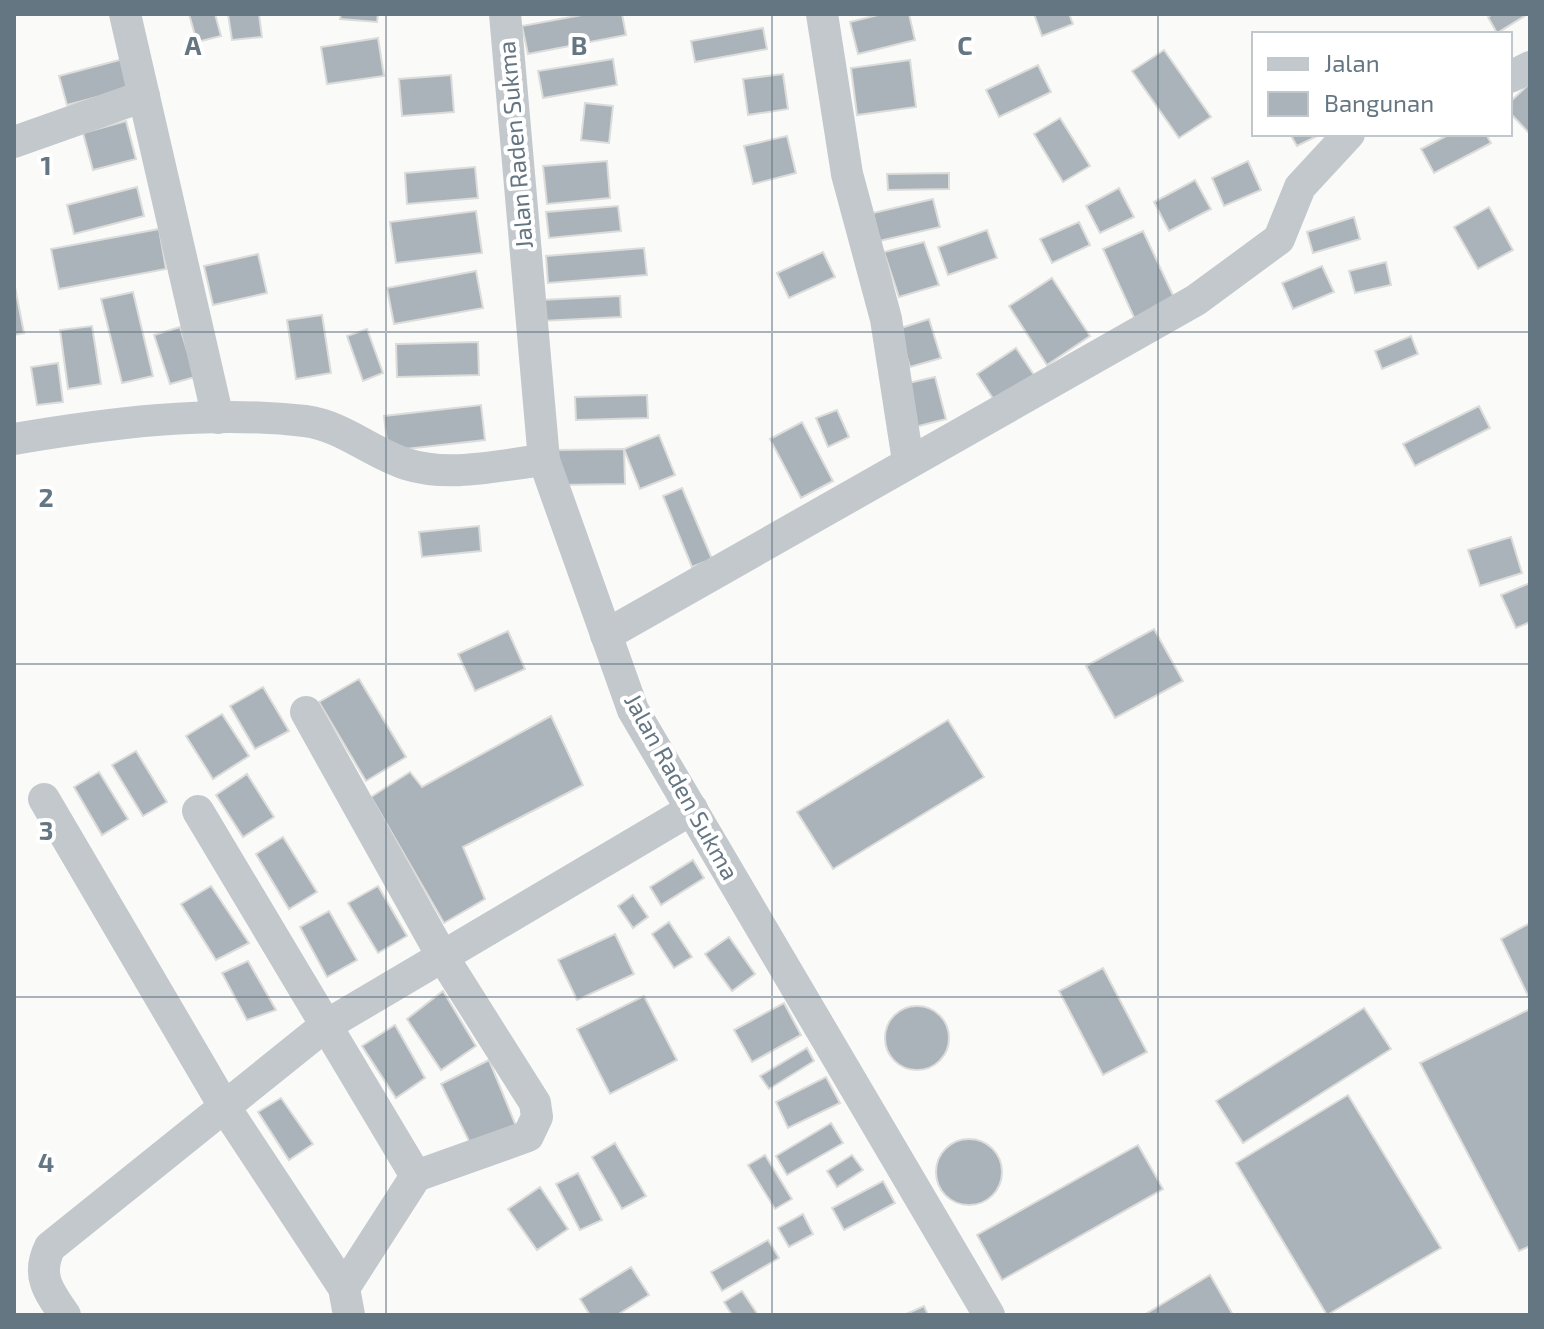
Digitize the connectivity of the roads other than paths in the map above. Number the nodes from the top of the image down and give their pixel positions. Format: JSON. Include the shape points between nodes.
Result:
{"nodes":[{"id":1,"x":125,"y":14,"type":"edge"},
{"id":2,"x":505,"y":14,"type":"edge"},
{"id":3,"x":822,"y":14,"type":"edge"},
{"id":4,"x":1530,"y":67,"type":"edge"},
{"id":5,"x":1512,"y":76,"type":"edge"},
{"id":6,"x":144,"y":96,"type":"junction"},
{"id":7,"x":1347,"y":136,"type":"edge"},
{"id":8,"x":14,"y":142,"type":"edge"},
{"id":9,"x":218,"y":418,"type":"junction"},
{"id":10,"x":14,"y":439,"type":"edge"},
{"id":11,"x":544,"y":460,"type":"junction"},
{"id":12,"x":908,"y":461,"type":"junction"},
{"id":13,"x":606,"y":635,"type":"junction"},
{"id":14,"x":306,"y":712,"type":"dead end"},
{"id":15,"x":44,"y":799,"type":"dead end"},
{"id":16,"x":692,"y":809,"type":"junction"},
{"id":17,"x":198,"y":811,"type":"dead end"},
{"id":18,"x":441,"y":954,"type":"junction"},
{"id":19,"x":325,"y":1026,"type":"junction"},
{"id":20,"x":224,"y":1106,"type":"junction"},
{"id":21,"x":416,"y":1176,"type":"junction"},
{"id":22,"x":346,"y":1301,"type":"edge"},
{"id":23,"x":65,"y":1315,"type":"edge"},
{"id":24,"x":989,"y":1315,"type":"edge"}],
"edges":[{"from":1,"to":6,"type":"street"},
{"from":2,"to":11,"type":"street","name":"Jalan Raden Sukma"},
{"from":3,"to":12,"type":"street","via":[[847,174],[886,319]]},
{"from":4,"to":5,"type":"street"},
{"from":6,"to":8,"type":"street"},
{"from":6,"to":9,"type":"street"},
{"from":7,"to":12,"type":"street","via":[[1300,187],[1284,233],[1272,245],[1196,300]]},
{"from":9,"to":10,"type":"street"},
{"from":9,"to":11,"type":"street","via":[[335,428],[404,463],[433,469]]},
{"from":11,"to":13,"type":"street","name":"Jalan Raden Sukma"},
{"from":12,"to":13,"type":"street"},
{"from":13,"to":16,"type":"street","name":"Jalan Raden Sukma","via":[[633,710]]},
{"from":14,"to":18,"type":"street"},
{"from":15,"to":20,"type":"street"},
{"from":16,"to":18,"type":"street"},
{"from":16,"to":24,"type":"street","name":"Jalan Raden Sukma"},
{"from":17,"to":19,"type":"street"},
{"from":18,"to":19,"type":"street"},
{"from":18,"to":21,"type":"street","via":[[535,1103],[537,1117],[528,1136]]},
{"from":19,"to":20,"type":"street"},
{"from":19,"to":21,"type":"street"},
{"from":20,"to":22,"type":"street"},
{"from":20,"to":23,"type":"street","via":[[50,1247],[42,1274]]},
{"from":21,"to":22,"type":"street"}]}
